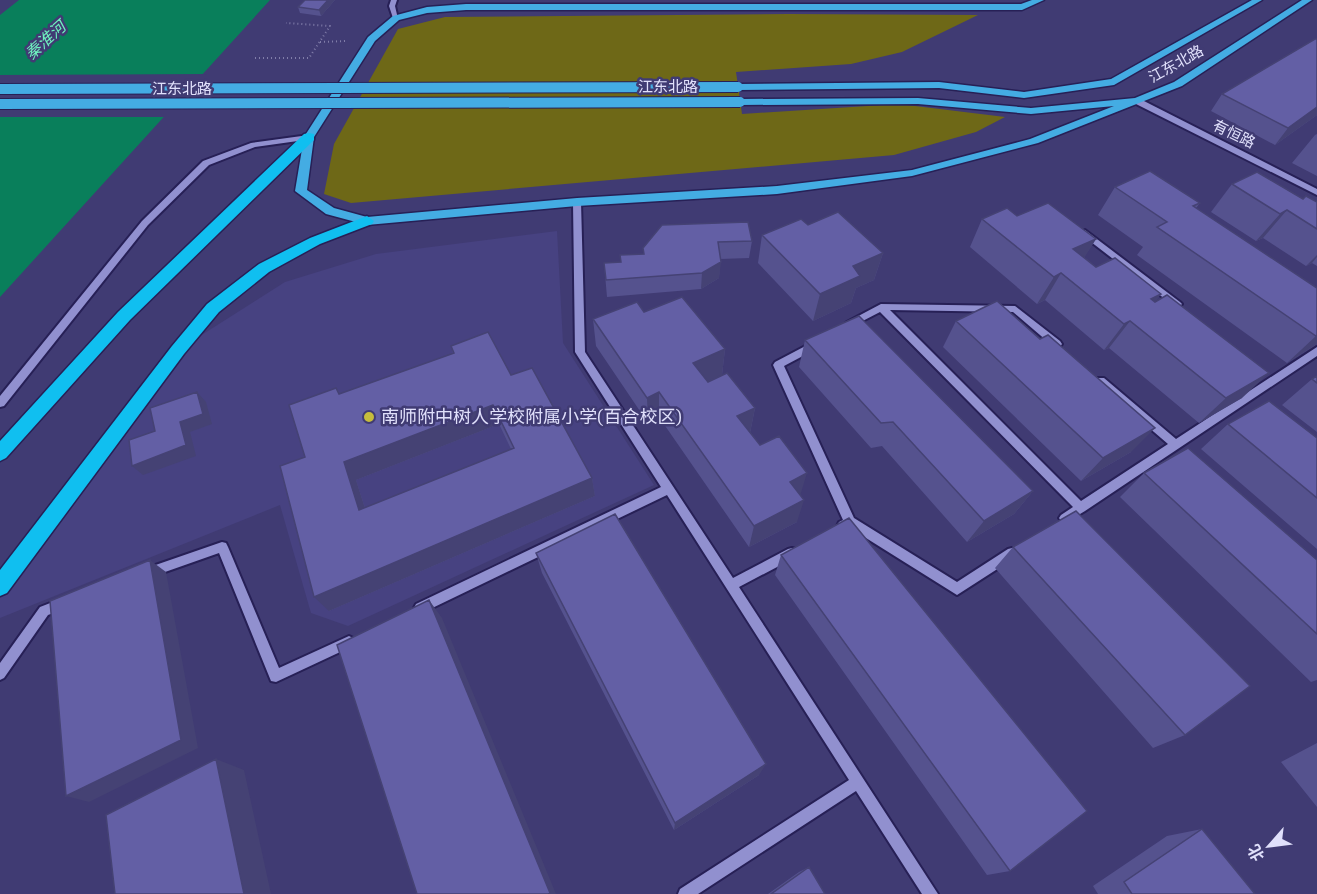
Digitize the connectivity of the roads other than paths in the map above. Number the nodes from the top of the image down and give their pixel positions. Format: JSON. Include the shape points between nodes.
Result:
{"nodes":[{"id":1,"x":394,"y":0,"type":"edge"},
{"id":2,"x":1040,"y":0,"type":"edge"},
{"id":3,"x":1258,"y":0,"type":"edge"},
{"id":4,"x":1308,"y":0,"type":"edge"},
{"id":5,"x":396,"y":18,"type":"junction"},
{"id":6,"x":0,"y":89,"type":"edge"},
{"id":7,"x":1137,"y":102,"type":"junction"},
{"id":8,"x":0,"y":104,"type":"edge"},
{"id":9,"x":309,"y":136,"type":"junction"},
{"id":10,"x":1317,"y":192,"type":"edge"},
{"id":11,"x":577,"y":202,"type":"junction"},
{"id":12,"x":366,"y":221,"type":"junction"},
{"id":13,"x":1083,"y":231,"type":"edge"},
{"id":14,"x":881,"y":307,"type":"junction"},
{"id":15,"x":1184,"y":308,"type":"edge"},
{"id":16,"x":840,"y":330,"type":"edge"},
{"id":17,"x":819,"y":342,"type":"edge"},
{"id":18,"x":1317,"y":351,"type":"edge"},
{"id":19,"x":1069,"y":354,"type":"edge"},
{"id":20,"x":1096,"y":377,"type":"edge"},
{"id":21,"x":0,"y":403,"type":"edge"},
{"id":22,"x":1176,"y":445,"type":"junction"},
{"id":23,"x":0,"y":453,"type":"edge"},
{"id":24,"x":668,"y":489,"type":"junction"},
{"id":25,"x":1081,"y":508,"type":"junction"},
{"id":26,"x":850,"y":522,"type":"junction"},
{"id":27,"x":1052,"y":526,"type":"edge"},
{"id":28,"x":831,"y":533,"type":"edge"},
{"id":29,"x":1024,"y":545,"type":"edge"},
{"id":30,"x":801,"y":548,"type":"edge"},
{"id":31,"x":133,"y":579,"type":"edge"},
{"id":32,"x":731,"y":585,"type":"junction"},
{"id":33,"x":0,"y":586,"type":"edge"},
{"id":34,"x":77,"y":599,"type":"edge"},
{"id":35,"x":404,"y":615,"type":"edge"},
{"id":36,"x":361,"y":636,"type":"edge"},
{"id":37,"x":0,"y":674,"type":"edge"},
{"id":38,"x":858,"y":782,"type":"junction"},
{"id":39,"x":685,"y":894,"type":"edge"},
{"id":40,"x":931,"y":894,"type":"edge"}],
"edges":[{"from":1,"to":5,"type":"street"},
{"from":2,"to":5,"type":"main road","via":[[1022,7],[466,8],[427,10]]},
{"from":3,"to":6,"type":"main road","name":"江东北路","bridge":true,"via":[[1114,82],[1024,95],[939,85]]},
{"from":4,"to":7,"type":"main road","name":"江东北路","via":[[1178,84]]},
{"from":5,"to":9,"type":"main road","via":[[371,39]]},
{"from":7,"to":8,"type":"main road","name":"江东北路","bridge":true,"via":[[1031,111],[918,101]]},
{"from":7,"to":10,"type":"street","name":"有恒路"},
{"from":7,"to":11,"type":"main road","via":[[1034,141],[912,173],[777,190]]},
{"from":9,"to":12,"type":"main road","via":[[301,191],[330,211]]},
{"from":9,"to":21,"type":"street","via":[[254,145],[206,163],[145,223]]},
{"from":9,"to":23,"type":"highway","via":[[124,316]]},
{"from":11,"to":12,"type":"main road"},
{"from":11,"to":24,"type":"street","via":[[580,352]]},
{"from":12,"to":33,"type":"highway","via":[[315,241],[264,268],[213,308]]},
{"from":13,"to":15,"type":"street"},
{"from":14,"to":16,"type":"street"},
{"from":14,"to":19,"type":"street","via":[[1015,309]]},
{"from":14,"to":25,"type":"street"},
{"from":17,"to":26,"type":"street","via":[[778,365]]},
{"from":18,"to":22,"type":"street","via":[[1271,375]]},
{"from":20,"to":22,"type":"street"},
{"from":22,"to":25,"type":"street"},
{"from":24,"to":32,"type":"street"},
{"from":24,"to":35,"type":"street"},
{"from":25,"to":27,"type":"street"},
{"from":26,"to":28,"type":"street"},
{"from":26,"to":29,"type":"street","via":[[957,589]]},
{"from":30,"to":32,"type":"street"},
{"from":31,"to":36,"type":"street","via":[[222,546],[276,676]]},
{"from":32,"to":38,"type":"street"},
{"from":34,"to":37,"type":"street","via":[[44,611]]},
{"from":38,"to":39,"type":"street"},
{"from":38,"to":40,"type":"street"}]}
